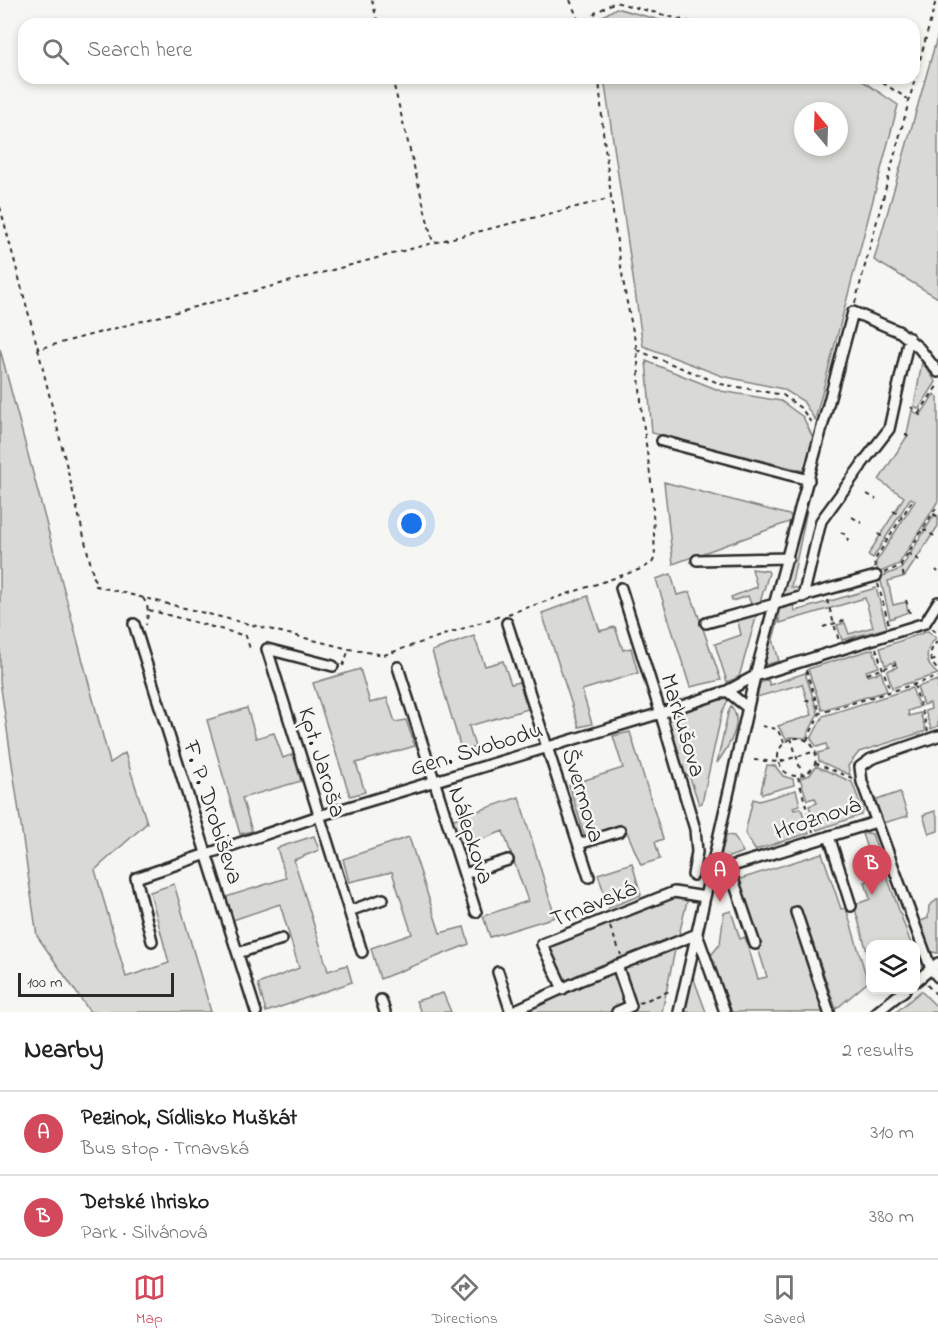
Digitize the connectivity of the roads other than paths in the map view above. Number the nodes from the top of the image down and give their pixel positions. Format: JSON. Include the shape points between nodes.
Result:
{"nodes":[{"id":1,"x":909,"y":338,"type":"junction"},
{"id":2,"x":938,"y":372,"type":"edge"},
{"id":3,"x":662,"y":441,"type":"dead end"},
{"id":4,"x":809,"y":480,"type":"junction"},
{"id":5,"x":788,"y":558,"type":"junction"},
{"id":6,"x":697,"y":560,"type":"dead end"},
{"id":7,"x":876,"y":576,"type":"road end"},
{"id":8,"x":621,"y":588,"type":"dead end"},
{"id":9,"x":803,"y":597,"type":"junction"},
{"id":10,"x":938,"y":602,"type":"edge"},
{"id":11,"x":776,"y":604,"type":"junction"},
{"id":12,"x":507,"y":623,"type":"dead end"},
{"id":13,"x":706,"y":623,"type":"dead end"},
{"id":14,"x":134,"y":624,"type":"dead end"},
{"id":15,"x":333,"y":666,"type":"road end"},
{"id":16,"x":398,"y":667,"type":"dead end"},
{"id":17,"x":755,"y":676,"type":"junction"},
{"id":18,"x":727,"y":691,"type":"junction"},
{"id":19,"x":748,"y":708,"type":"junction"},
{"id":20,"x":661,"y":712,"type":"junction"},
{"id":21,"x":934,"y":737,"type":"edge"},
{"id":22,"x":548,"y":747,"type":"junction"},
{"id":23,"x":434,"y":781,"type":"junction"},
{"id":24,"x":320,"y":816,"type":"junction"},
{"id":25,"x":876,"y":822,"type":"junction"},
{"id":26,"x":620,"y":831,"type":"dead end"},
{"id":27,"x":829,"y":836,"type":"junction"},
{"id":28,"x":579,"y":844,"type":"junction"},
{"id":29,"x":207,"y":854,"type":"junction"},
{"id":30,"x":508,"y":860,"type":"dead end"},
{"id":31,"x":729,"y":867,"type":"junction"},
{"id":32,"x":464,"y":874,"type":"junction"},
{"id":33,"x":693,"y":875,"type":"dead end"},
{"id":34,"x":710,"y":875,"type":"junction"},
{"id":35,"x":589,"y":877,"type":"dead end"},
{"id":36,"x":705,"y":897,"type":"junction"},
{"id":37,"x":382,"y":899,"type":"dead end"},
{"id":38,"x":851,"y":906,"type":"dead end"},
{"id":39,"x":350,"y":911,"type":"junction"},
{"id":40,"x":476,"y":912,"type":"dead end"},
{"id":41,"x":796,"y":912,"type":"dead end"},
{"id":42,"x":697,"y":934,"type":"junction"},
{"id":43,"x":282,"y":939,"type":"dead end"},
{"id":44,"x":152,"y":940,"type":"dead end"},
{"id":45,"x":754,"y":944,"type":"dead end"},
{"id":46,"x":362,"y":952,"type":"dead end"},
{"id":47,"x":238,"y":953,"type":"junction"},
{"id":48,"x":620,"y":964,"type":"junction"},
{"id":49,"x":934,"y":966,"type":"edge"},
{"id":50,"x":498,"y":972,"type":"dead end"},
{"id":51,"x":920,"y":977,"type":"edge"},
{"id":52,"x":938,"y":977,"type":"edge"},
{"id":53,"x":563,"y":989,"type":"junction"},
{"id":54,"x":900,"y":994,"type":"edge"},
{"id":55,"x":381,"y":1000,"type":"dead end"},
{"id":56,"x":256,"y":1012,"type":"edge"},
{"id":57,"x":385,"y":1012,"type":"edge"},
{"id":58,"x":512,"y":1012,"type":"edge"},
{"id":59,"x":617,"y":1012,"type":"edge"},
{"id":60,"x":679,"y":1012,"type":"edge"},
{"id":61,"x":725,"y":1012,"type":"edge"},
{"id":62,"x":829,"y":1012,"type":"edge"},
{"id":63,"x":877,"y":1012,"type":"edge"}],
"edges":[{"from":1,"to":2,"type":"street"},
{"from":1,"to":4,"type":"street","via":[[853,312]]},
{"from":1,"to":9,"type":"street","via":[[889,429],[821,521]]},
{"from":3,"to":4,"type":"street"},
{"from":4,"to":5,"type":"street"},
{"from":5,"to":6,"type":"street"},
{"from":5,"to":11,"type":"street"},
{"from":7,"to":9,"type":"street"},
{"from":8,"to":20,"type":"street","name":"Markušova"},
{"from":9,"to":11,"type":"street"},
{"from":10,"to":17,"type":"street","name":"Gen. Svobodu","via":[[925,623]]},
{"from":11,"to":13,"type":"street"},
{"from":11,"to":17,"type":"street"},
{"from":12,"to":22,"type":"street","name":"Švermova"},
{"from":14,"to":29,"type":"street","name":"F. P. Drobiševa"},
{"from":15,"to":24,"type":"street","name":"Kpt. Jaroša","via":[[267,649]]},
{"from":16,"to":23,"type":"street","name":"Nálepkova"},
{"from":17,"to":18,"type":"street","name":"Gen. Svobodu"},
{"from":17,"to":19,"type":"street"},
{"from":18,"to":19,"type":"street"},
{"from":18,"to":20,"type":"street","name":"Gen. Svobodu"},
{"from":19,"to":34,"type":"street"},
{"from":20,"to":22,"type":"street","name":"Gen. Svobodu"},
{"from":20,"to":33,"type":"street","name":"Markušova","via":[[695,829]]},
{"from":21,"to":25,"type":"street","name":"Hroznová","via":[[871,759],[860,767]]},
{"from":22,"to":23,"type":"street","name":"Gen. Svobodu"},
{"from":22,"to":28,"type":"street","name":"Švermova"},
{"from":23,"to":24,"type":"street","name":"Gen. Svobodu"},
{"from":23,"to":32,"type":"street","name":"Nálepkova"},
{"from":24,"to":29,"type":"street","name":"Gen. Svobodu"},
{"from":24,"to":39,"type":"street","name":"Kpt. Jaroša"},
{"from":25,"to":27,"type":"street","name":"Hroznová"},
{"from":25,"to":49,"type":"street"},
{"from":26,"to":28,"type":"street"},
{"from":27,"to":31,"type":"street","name":"Hroznová"},
{"from":27,"to":38,"type":"street"},
{"from":28,"to":35,"type":"street","name":"Švermova"},
{"from":29,"to":44,"type":"street","name":"Gen. Svobodu","via":[[136,878]]},
{"from":29,"to":47,"type":"street","name":"F. P. Drobiševa"},
{"from":30,"to":32,"type":"street"},
{"from":31,"to":34,"type":"street","name":"Hroznová"},
{"from":31,"to":45,"type":"street"},
{"from":32,"to":40,"type":"street","name":"Nálepkova"},
{"from":34,"to":36,"type":"street"},
{"from":36,"to":42,"type":"street"},
{"from":36,"to":53,"type":"street","name":"Trnavská","via":[[674,892],[543,944]]},
{"from":37,"to":39,"type":"street"},
{"from":39,"to":46,"type":"street","name":"Kpt. Jaroša"},
{"from":41,"to":62,"type":"street"},
{"from":42,"to":48,"type":"street"},
{"from":42,"to":60,"type":"street"},
{"from":42,"to":61,"type":"street"},
{"from":43,"to":47,"type":"street"},
{"from":47,"to":56,"type":"street","name":"F. P. Drobiševa"},
{"from":48,"to":53,"type":"street"},
{"from":48,"to":59,"type":"street","via":[[631,1006]]},
{"from":49,"to":51,"type":"street"},
{"from":49,"to":52,"type":"street"},
{"from":50,"to":58,"type":"street"},
{"from":53,"to":58,"type":"street"},
{"from":54,"to":63,"type":"street"},
{"from":55,"to":57,"type":"street"}]}
